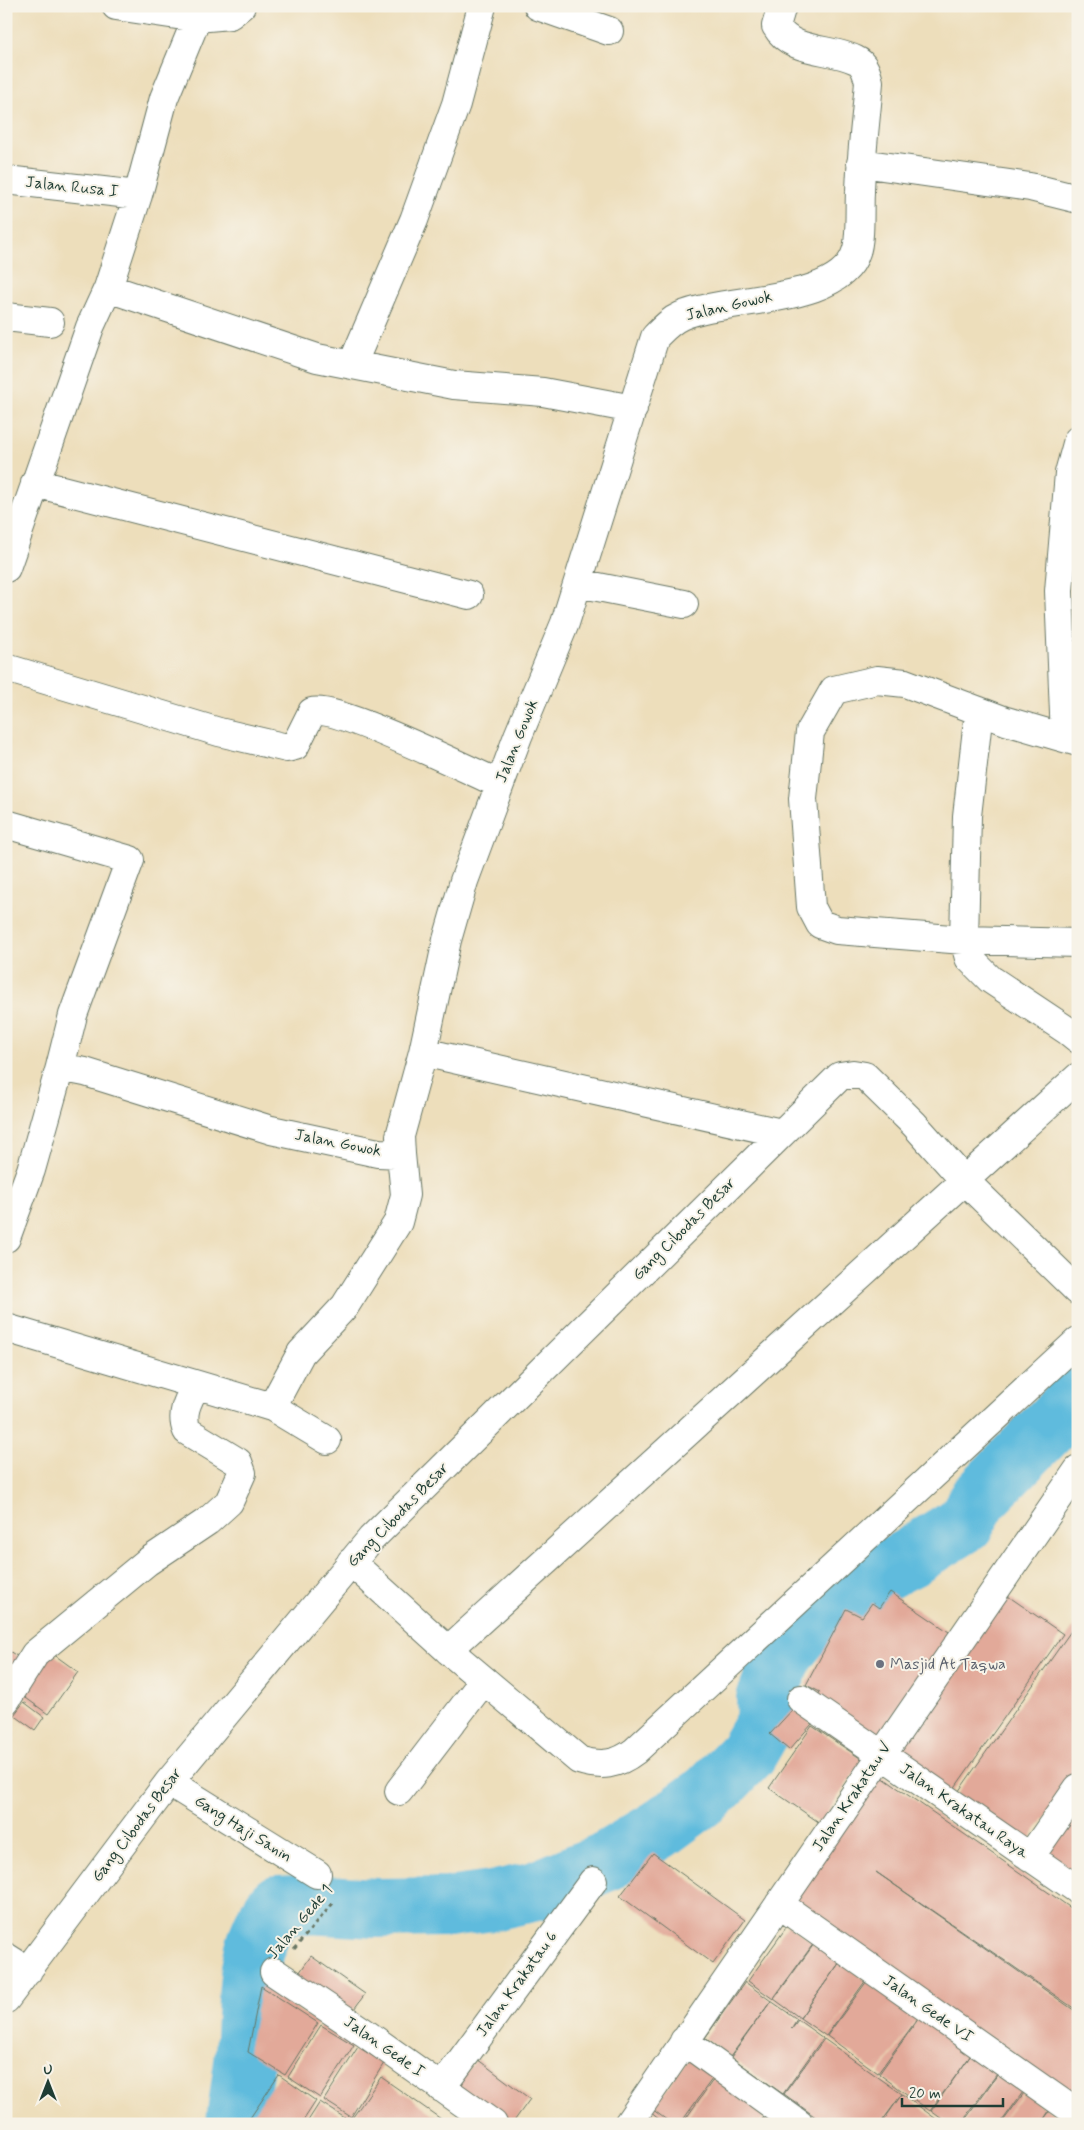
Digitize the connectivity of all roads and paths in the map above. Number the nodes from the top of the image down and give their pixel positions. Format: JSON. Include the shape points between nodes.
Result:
{"nodes":[{"id":1,"x":116,"y":6,"type":"edge"},
{"id":2,"x":241,"y":6,"type":"edge"},
{"id":3,"x":482,"y":6,"type":"edge"},
{"id":4,"x":538,"y":6,"type":"edge"},
{"id":5,"x":782,"y":6,"type":"edge"},
{"id":6,"x":197,"y":18,"type":"junction"},
{"id":7,"x":609,"y":31,"type":"dead end"},
{"id":8,"x":861,"y":164,"type":"junction"},
{"id":9,"x":6,"y":180,"type":"edge"},
{"id":10,"x":138,"y":195,"type":"junction"},
{"id":11,"x":1078,"y":199,"type":"edge"},
{"id":12,"x":108,"y":288,"type":"junction"},
{"id":13,"x":6,"y":317,"type":"edge"},
{"id":14,"x":50,"y":322,"type":"dead end"},
{"id":15,"x":352,"y":365,"type":"junction"},
{"id":16,"x":633,"y":409,"type":"junction"},
{"id":17,"x":1078,"y":440,"type":"edge"},
{"id":18,"x":36,"y":483,"type":"junction"},
{"id":19,"x":6,"y":568,"type":"edge"},
{"id":20,"x":578,"y":583,"type":"junction"},
{"id":21,"x":469,"y":595,"type":"dead end"},
{"id":22,"x":684,"y":604,"type":"dead end"},
{"id":23,"x":6,"y":668,"type":"edge"},
{"id":24,"x":979,"y":711,"type":"junction"},
{"id":25,"x":1072,"y":740,"type":"edge"},
{"id":26,"x":500,"y":784,"type":"junction"},
{"id":27,"x":6,"y":824,"type":"edge"},
{"id":28,"x":964,"y":940,"type":"junction"},
{"id":29,"x":1078,"y":943,"type":"edge"},
{"id":30,"x":1078,"y":1039,"type":"edge"},
{"id":31,"x":423,"y":1052,"type":"junction"},
{"id":32,"x":60,"y":1067,"type":"junction"},
{"id":33,"x":1078,"y":1077,"type":"edge"},
{"id":34,"x":781,"y":1132,"type":"junction"},
{"id":35,"x":401,"y":1154,"type":"junction"},
{"id":36,"x":964,"y":1180,"type":"junction"},
{"id":37,"x":6,"y":1238,"type":"edge"},
{"id":38,"x":1078,"y":1291,"type":"edge"},
{"id":39,"x":6,"y":1328,"type":"edge"},
{"id":40,"x":1078,"y":1341,"type":"edge"},
{"id":41,"x":196,"y":1385,"type":"junction"},
{"id":42,"x":272,"y":1408,"type":"junction"},
{"id":43,"x":327,"y":1440,"type":"dead end"},
{"id":44,"x":1078,"y":1470,"type":"edge"},
{"id":45,"x":351,"y":1562,"type":"junction"},
{"id":46,"x":448,"y":1650,"type":"junction"},
{"id":47,"x":484,"y":1680,"type":"junction"},
{"id":48,"x":801,"y":1699,"type":"dead end"},
{"id":49,"x":6,"y":1700,"type":"edge"},
{"id":50,"x":881,"y":1754,"type":"junction"},
{"id":51,"x":169,"y":1782,"type":"junction"},
{"id":52,"x":1078,"y":1788,"type":"edge"},
{"id":53,"x":399,"y":1791,"type":"dead end"},
{"id":54,"x":1030,"y":1857,"type":"junction"},
{"id":55,"x":317,"y":1874,"type":"dead end"},
{"id":56,"x":592,"y":1881,"type":"dead end"},
{"id":57,"x":1078,"y":1890,"type":"edge"},
{"id":58,"x":338,"y":1896,"type":"dead end"},
{"id":59,"x":779,"y":1904,"type":"junction"},
{"id":60,"x":17,"y":1964,"type":"edge"},
{"id":61,"x":274,"y":1972,"type":"joint"},
{"id":62,"x":6,"y":2000,"type":"edge"},
{"id":63,"x":684,"y":2041,"type":"junction"},
{"id":64,"x":441,"y":2088,"type":"junction"},
{"id":65,"x":1078,"y":2114,"type":"edge"},
{"id":66,"x":493,"y":2124,"type":"edge"},
{"id":67,"x":628,"y":2124,"type":"edge"},
{"id":68,"x":799,"y":2124,"type":"edge"}],
"edges":[{"from":1,"to":6,"type":"street"},
{"from":2,"to":6,"type":"street","via":[[230,15]]},
{"from":3,"to":15,"type":"street","via":[[456,104],[414,220]]},
{"from":4,"to":7,"type":"street"},
{"from":5,"to":8,"type":"street","name":"Jalan Gowok","via":[[776,26],[791,43],[857,60],[866,70],[869,82]]},
{"from":6,"to":10,"type":"street","via":[[164,98]]},
{"from":8,"to":11,"type":"street","via":[[1030,187]]},
{"from":8,"to":16,"type":"street","name":"Jalan Gowok","via":[[857,252],[847,269],[818,287],[706,308],[668,323],[656,337]]},
{"from":9,"to":10,"type":"street","name":"Jalan Rusa I"},
{"from":10,"to":12,"type":"street"},
{"from":12,"to":15,"type":"street","via":[[317,358]]},
{"from":12,"to":18,"type":"street","via":[[90,326]]},
{"from":13,"to":14,"type":"street"},
{"from":15,"to":16,"type":"street","via":[[454,385],[543,392]]},
{"from":16,"to":20,"type":"street","name":"Jalan Gowok"},
{"from":17,"to":25,"type":"street","via":[[1069,474],[1059,592]]},
{"from":18,"to":19,"type":"street"},
{"from":18,"to":21,"type":"street"},
{"from":20,"to":22,"type":"street"},
{"from":20,"to":26,"type":"street","name":"Jalan Gowok"},
{"from":23,"to":26,"type":"street","via":[[219,732],[287,748],[294,746],[312,712],[326,711],[355,720]]},
{"from":24,"to":25,"type":"street"},
{"from":24,"to":28,"type":"street","via":[[967,816]]},
{"from":24,"to":28,"type":"street","via":[[905,683],[877,680],[834,690],[810,732],[803,798],[811,907],[820,924],[836,930]]},
{"from":26,"to":31,"type":"street","name":"Jalan Gowok","via":[[464,882],[447,940]]},
{"from":27,"to":32,"type":"street","via":[[130,860],[73,1015]]},
{"from":28,"to":29,"type":"street"},
{"from":28,"to":30,"type":"street","via":[[969,958],[990,980]]},
{"from":31,"to":34,"type":"street"},
{"from":31,"to":35,"type":"street","name":"Jalan Gowok","via":[[400,1136]]},
{"from":32,"to":35,"type":"street","name":"Jalan Gowok","via":[[271,1130]]},
{"from":32,"to":37,"type":"street","via":[[31,1170]]},
{"from":33,"to":36,"type":"street"},
{"from":34,"to":36,"type":"street","name":"Gang Cibodas Besar","via":[[840,1076],[866,1076]]},
{"from":34,"to":45,"type":"street","name":"Gang Cibodas Besar"},
{"from":35,"to":42,"type":"street","via":[[405,1195],[398,1222],[345,1306],[301,1353]]},
{"from":36,"to":38,"type":"street"},
{"from":36,"to":46,"type":"street"},
{"from":39,"to":41,"type":"street"},
{"from":40,"to":47,"type":"street","via":[[627,1757],[605,1765],[579,1760]]},
{"from":41,"to":42,"type":"street"},
{"from":41,"to":49,"type":"street","via":[[186,1404],[183,1422],[187,1431],[238,1462],[242,1473],[229,1502],[208,1521],[148,1562],[36,1654]]},
{"from":42,"to":43,"type":"street"},
{"from":44,"to":50,"type":"street","name":"Jalan Krakatau V"},
{"from":45,"to":46,"type":"street"},
{"from":45,"to":51,"type":"street","name":"Gang Cibodas Besar"},
{"from":46,"to":47,"type":"street"},
{"from":47,"to":53,"type":"street"},
{"from":48,"to":50,"type":"street","name":"Jalan Krakatau Raya"},
{"from":50,"to":54,"type":"street","name":"Jalan Krakatau Raya"},
{"from":50,"to":59,"type":"street","name":"Jalan Krakatau V"},
{"from":51,"to":55,"type":"street","name":"Gang Haji Sanin"},
{"from":51,"to":60,"type":"street","name":"Gang Cibodas Besar"},
{"from":52,"to":54,"type":"street"},
{"from":54,"to":57,"type":"street","name":"Jalan Krakatau Raya"},
{"from":56,"to":64,"type":"street","name":"Jalan Krakatau 6"},
{"from":58,"to":61,"type":"path","name":"Jalan Gede 1"},
{"from":59,"to":63,"type":"street","name":"Jalan Krakatau V"},
{"from":59,"to":65,"type":"street","name":"Jalan Gede VI"},
{"from":60,"to":62,"type":"street","name":"Gang Cibodas Besar"},
{"from":61,"to":64,"type":"street","name":"Jalan Gede I"},
{"from":63,"to":67,"type":"street","name":"Jalan Krakatau V"},
{"from":63,"to":68,"type":"street"},
{"from":64,"to":66,"type":"street","name":"Jalan Gede I"}]}
